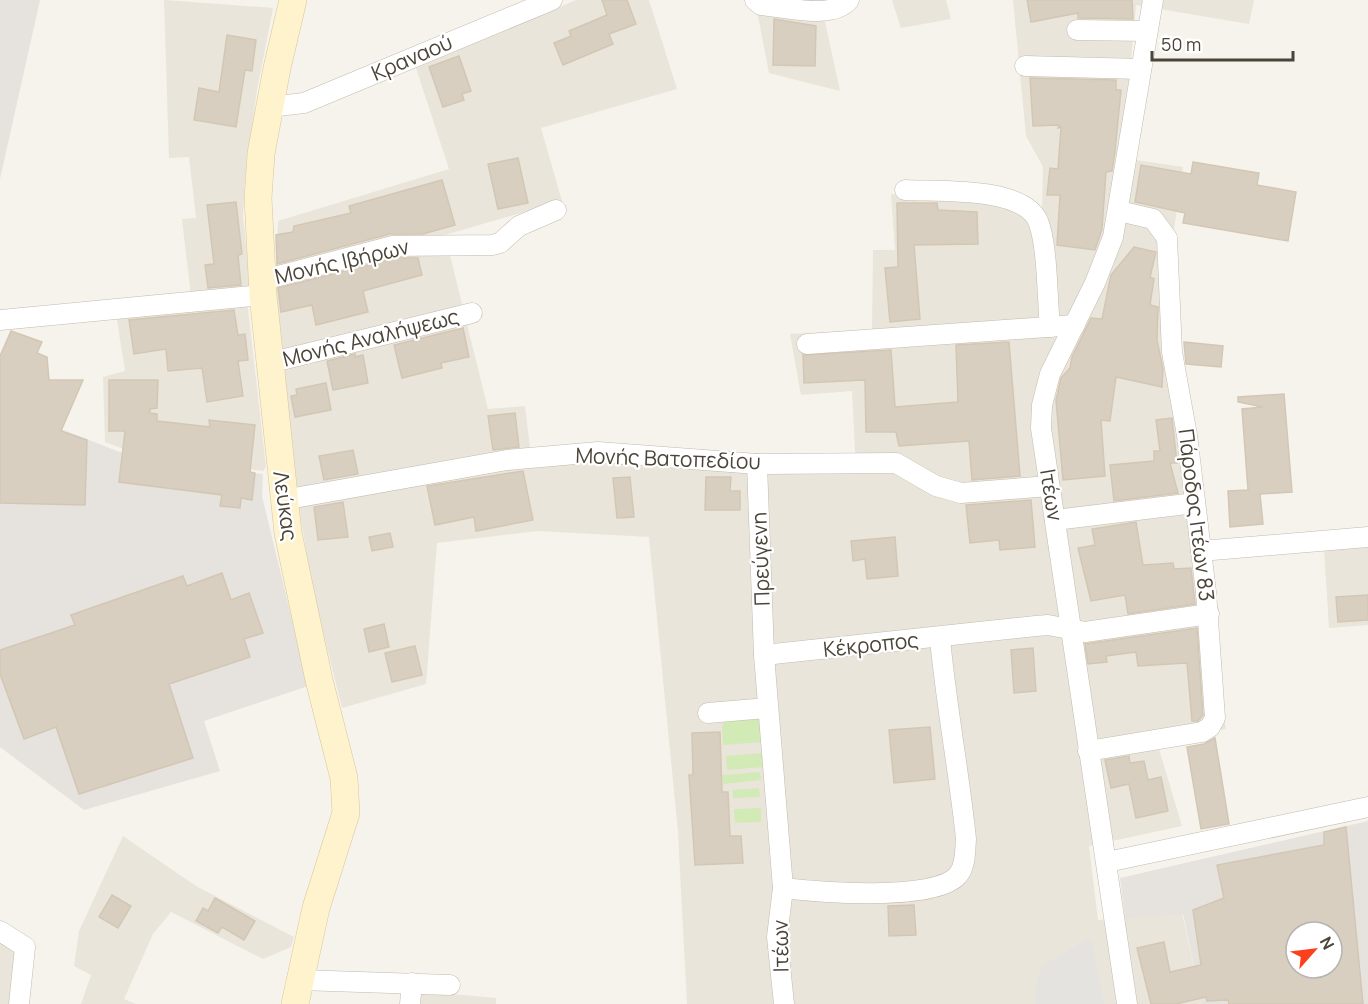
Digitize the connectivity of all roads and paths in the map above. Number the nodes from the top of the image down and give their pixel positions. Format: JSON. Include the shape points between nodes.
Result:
{"nodes":[{"id":1,"x":293,"y":0,"type":"edge"},
{"id":2,"x":552,"y":0,"type":"edge"},
{"id":3,"x":755,"y":0,"type":"edge"},
{"id":4,"x":849,"y":0,"type":"edge"},
{"id":5,"x":1153,"y":0,"type":"edge"},
{"id":6,"x":1077,"y":30,"type":"dead end"},
{"id":7,"x":1147,"y":31,"type":"junction"},
{"id":8,"x":1025,"y":66,"type":"dead end"},
{"id":9,"x":1141,"y":69,"type":"junction"},
{"id":10,"x":269,"y":107,"type":"junction"},
{"id":11,"x":905,"y":190,"type":"dead end"},
{"id":12,"x":556,"y":210,"type":"dead end"},
{"id":13,"x":1119,"y":211,"type":"junction"},
{"id":14,"x":263,"y":288,"type":"junction"},
{"id":15,"x":472,"y":313,"type":"dead end"},
{"id":16,"x":0,"y":320,"type":"edge"},
{"id":17,"x":1074,"y":325,"type":"junction"},
{"id":18,"x":1050,"y":327,"type":"junction"},
{"id":19,"x":807,"y":344,"type":"dead end"},
{"id":20,"x":269,"y":363,"type":"junction"},
{"id":21,"x":757,"y":464,"type":"junction"},
{"id":22,"x":1049,"y":486,"type":"junction"},
{"id":23,"x":283,"y":500,"type":"junction"},
{"id":24,"x":1195,"y":503,"type":"junction"},
{"id":25,"x":1055,"y":520,"type":"junction"},
{"id":26,"x":1368,"y":537,"type":"edge"},
{"id":27,"x":1201,"y":551,"type":"junction"},
{"id":28,"x":1209,"y":615,"type":"junction"},
{"id":29,"x":1071,"y":629,"type":"junction"},
{"id":30,"x":940,"y":638,"type":"junction"},
{"id":31,"x":764,"y":655,"type":"junction"},
{"id":32,"x":768,"y":708,"type":"junction"},
{"id":33,"x":708,"y":714,"type":"dead end"},
{"id":34,"x":1088,"y":751,"type":"junction"},
{"id":35,"x":1368,"y":807,"type":"edge"},
{"id":36,"x":1107,"y":862,"type":"junction"},
{"id":37,"x":783,"y":888,"type":"junction"},
{"id":38,"x":0,"y":931,"type":"edge"},
{"id":39,"x":412,"y":983,"type":"junction"},
{"id":40,"x":450,"y":985,"type":"dead end"},
{"id":41,"x":297,"y":992,"type":"edge"},
{"id":42,"x":19,"y":1004,"type":"edge"},
{"id":43,"x":410,"y":1004,"type":"edge"},
{"id":44,"x":784,"y":1004,"type":"edge"},
{"id":45,"x":1127,"y":1004,"type":"edge"}],
"edges":[{"from":1,"to":10,"type":"street","name":"Λεύκας"},
{"from":2,"to":10,"type":"street","name":"Κραναού","via":[[304,103]]},
{"from":3,"to":4,"type":"street","via":[[761,5],[828,11],[843,7]]},
{"from":5,"to":7,"type":"street","name":"Ιτέων"},
{"from":6,"to":7,"type":"street"},
{"from":7,"to":9,"type":"street","name":"Ιτέων"},
{"from":8,"to":9,"type":"street"},
{"from":9,"to":13,"type":"street","name":"Ιτέων"},
{"from":10,"to":14,"type":"street","name":"Λεύκας","via":[[258,198]]},
{"from":11,"to":18,"type":"street","via":[[1009,198],[1028,207],[1039,223],[1042,238]]},
{"from":12,"to":14,"type":"street","name":"Μονής Ιβήρων","via":[[519,226],[503,241],[492,245],[393,246]]},
{"from":13,"to":17,"type":"street","name":"Ιτέων","via":[[1107,256]]},
{"from":13,"to":24,"type":"street","name":"Πάροδος Ιτέων 83","via":[[1153,219],[1167,238],[1173,360]]},
{"from":14,"to":16,"type":"street","name":"Μονής Ιβήρων"},
{"from":14,"to":20,"type":"street","name":"Λεύκας"},
{"from":15,"to":20,"type":"street","name":"Μονής Αναλήψεως"},
{"from":17,"to":18,"type":"street"},
{"from":17,"to":22,"type":"street","name":"Ιτέων","via":[[1050,374],[1042,405],[1042,442]]},
{"from":18,"to":19,"type":"street"},
{"from":20,"to":23,"type":"street","name":"Λεύκας"},
{"from":21,"to":22,"type":"street","name":"Μονής Βατοπεδίου","via":[[896,463],[936,486],[961,493]]},
{"from":21,"to":23,"type":"street","name":"Μονής Βατοπεδίου","via":[[598,452],[507,460]]},
{"from":21,"to":31,"type":"street","name":"Πρεύγενη"},
{"from":22,"to":25,"type":"street","name":"Ιτέων"},
{"from":23,"to":41,"type":"street","name":"Λεύκας","via":[[296,576],[346,795],[346,813],[316,908]]},
{"from":24,"to":25,"type":"street"},
{"from":24,"to":27,"type":"street","name":"Πάροδος Ιτέων 83"},
{"from":25,"to":29,"type":"street","name":"Ιτέων"},
{"from":26,"to":27,"type":"street"},
{"from":27,"to":28,"type":"street","name":"Πάροδος Ιτέων 83"},
{"from":28,"to":29,"type":"street","name":"Κέκροπος","via":[[1085,632]]},
{"from":28,"to":34,"type":"street","name":"Πάροδος Ιτέων 83","via":[[1215,718],[1210,726],[1202,732]]},
{"from":29,"to":30,"type":"street","name":"Κέκροπος","via":[[1036,626]]},
{"from":29,"to":34,"type":"street","name":"Ιτέων"},
{"from":30,"to":31,"type":"street","name":"Κέκροπος"},
{"from":30,"to":37,"type":"street","via":[[966,839],[958,875],[945,884],[854,895]]},
{"from":31,"to":32,"type":"street"},
{"from":32,"to":33,"type":"street"},
{"from":32,"to":37,"type":"street"},
{"from":34,"to":36,"type":"street","name":"Ιτέων"},
{"from":35,"to":36,"type":"street"},
{"from":36,"to":45,"type":"street","name":"Ιτέων"},
{"from":37,"to":44,"type":"street","name":"Ιτέων","via":[[777,937]]},
{"from":38,"to":42,"type":"street","via":[[25,947]]},
{"from":39,"to":40,"type":"street"},
{"from":39,"to":41,"type":"street"},
{"from":39,"to":43,"type":"street"}]}
